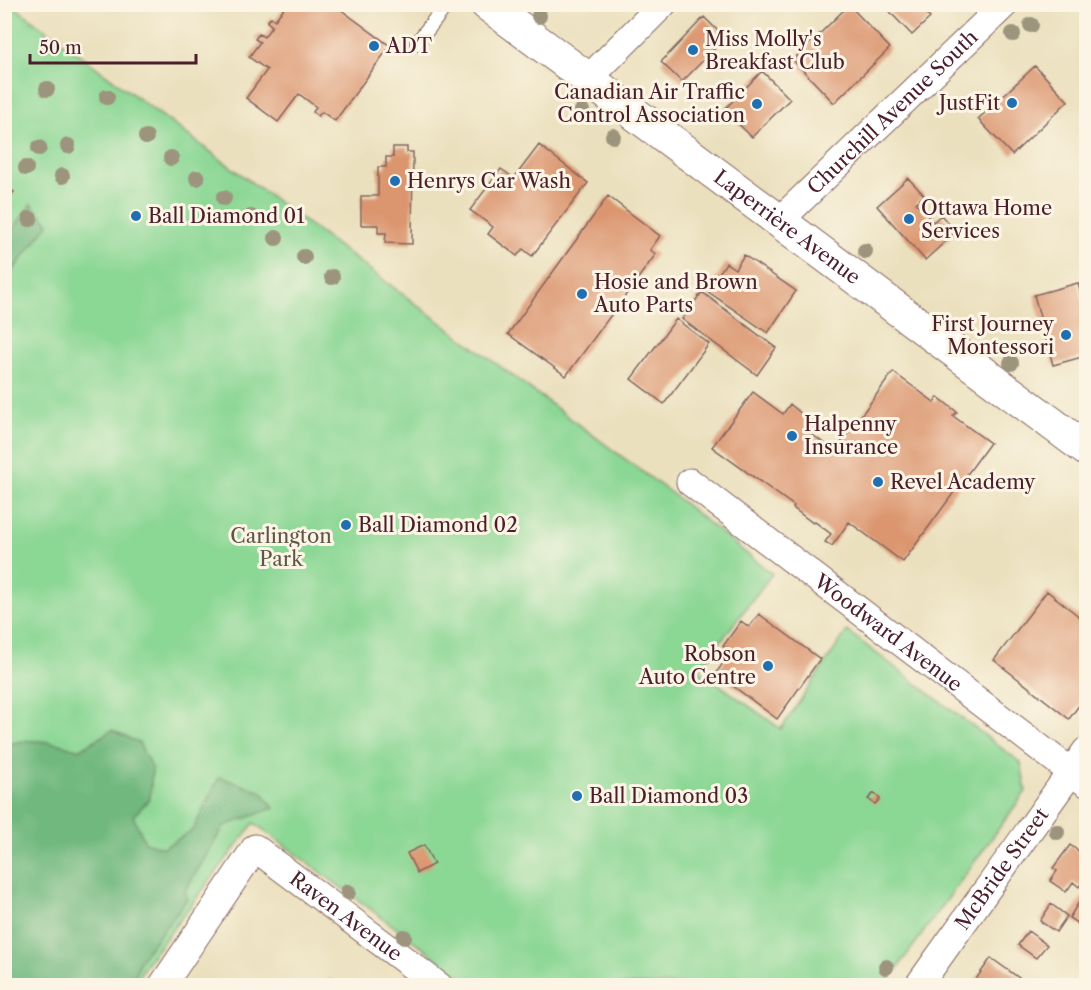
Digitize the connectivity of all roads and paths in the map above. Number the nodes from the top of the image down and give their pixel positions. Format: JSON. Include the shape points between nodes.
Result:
{"nodes":[{"id":1,"x":447,"y":4,"type":"edge"},
{"id":2,"x":487,"y":4,"type":"edge"},
{"id":3,"x":663,"y":4,"type":"edge"},
{"id":4,"x":1005,"y":4,"type":"edge"},
{"id":5,"x":417,"y":43,"type":"dead end"},
{"id":6,"x":588,"y":79,"type":"junction"},
{"id":7,"x":780,"y":220,"type":"junction"},
{"id":8,"x":1086,"y":447,"type":"edge"},
{"id":9,"x":690,"y":482,"type":"dead end"},
{"id":10,"x":1081,"y":769,"type":"edge"},
{"id":11,"x":162,"y":986,"type":"edge"},
{"id":12,"x":439,"y":986,"type":"edge"},
{"id":13,"x":918,"y":986,"type":"edge"}],
"edges":[{"from":1,"to":5,"type":"lane"},
{"from":2,"to":6,"type":"street","name":"Laperrière Avenue"},
{"from":3,"to":6,"type":"street"},
{"from":4,"to":7,"type":"street","name":"Churchill Avenue South"},
{"from":6,"to":7,"type":"street","name":"Laperrière Avenue"},
{"from":7,"to":8,"type":"street","name":"Laperrière Avenue"},
{"from":9,"to":10,"type":"street","name":"Woodward Avenue"},
{"from":10,"to":13,"type":"street","name":"McBride Street"},
{"from":11,"to":12,"type":"street","name":"Raven Avenue","via":[[255,848]]}]}
